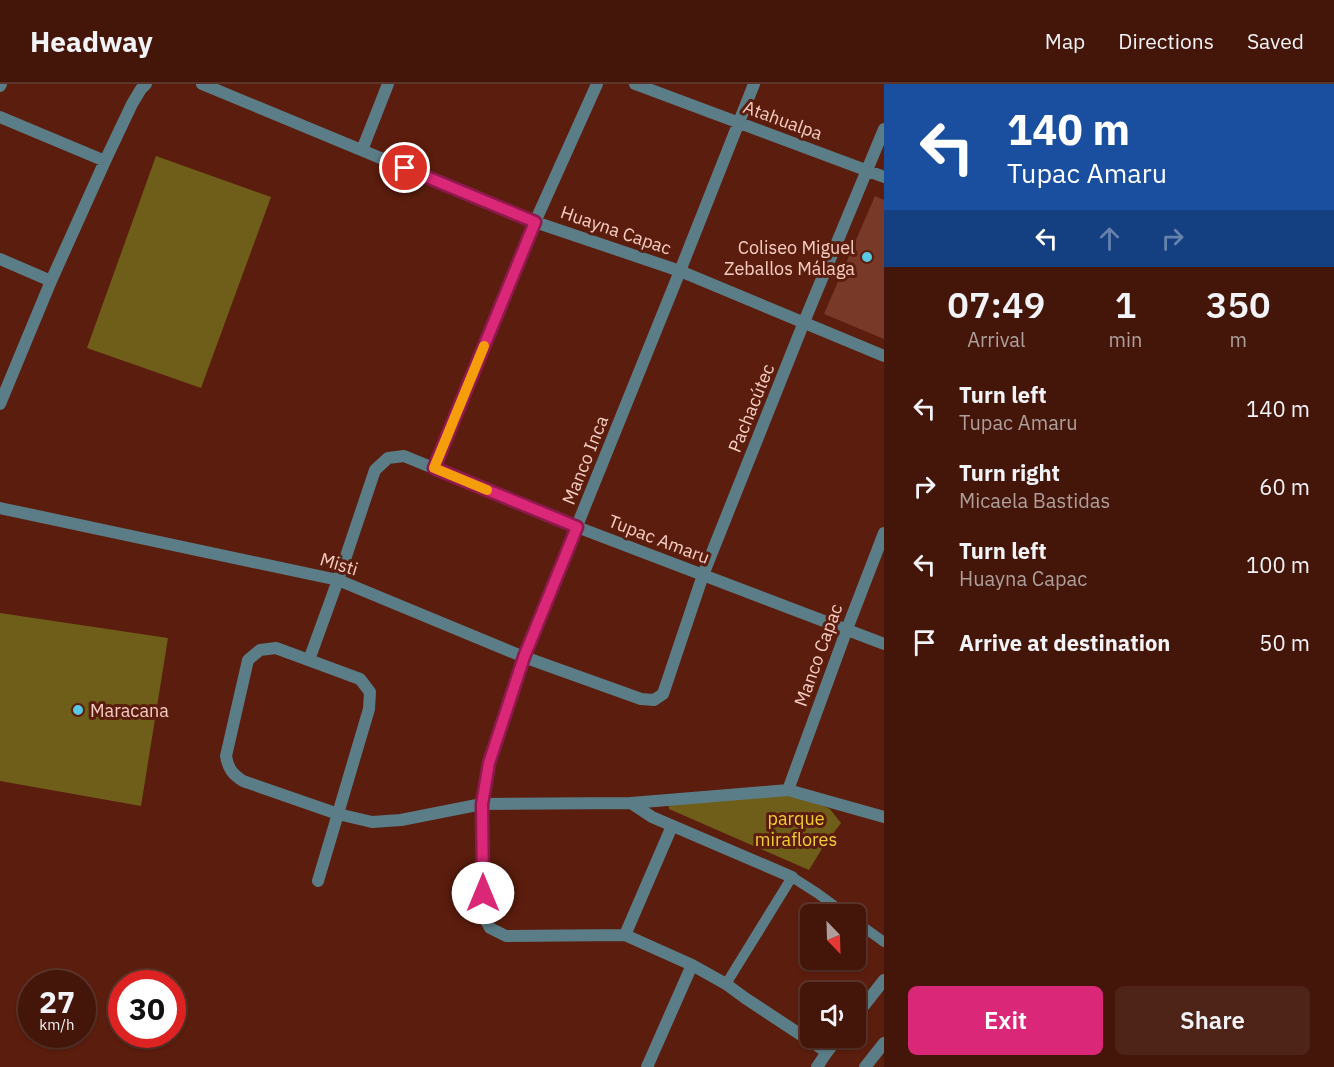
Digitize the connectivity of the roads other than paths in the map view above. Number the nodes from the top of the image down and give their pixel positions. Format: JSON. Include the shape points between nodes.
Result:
{"nodes":[{"id":1,"x":202,"y":84,"type":"edge"},
{"id":2,"x":388,"y":84,"type":"edge"},
{"id":3,"x":597,"y":84,"type":"edge"},
{"id":4,"x":635,"y":84,"type":"edge"},
{"id":5,"x":754,"y":84,"type":"edge"},
{"id":6,"x":143,"y":86,"type":"edge"},
{"id":7,"x":0,"y":117,"type":"edge"},
{"id":8,"x":738,"y":123,"type":"junction"},
{"id":9,"x":884,"y":129,"type":"edge"},
{"id":10,"x":362,"y":150,"type":"junction"},
{"id":11,"x":105,"y":161,"type":"junction"},
{"id":12,"x":867,"y":170,"type":"junction"},
{"id":13,"x":884,"y":177,"type":"edge"},
{"id":14,"x":535,"y":222,"type":"junction"},
{"id":15,"x":0,"y":259,"type":"edge"},
{"id":16,"x":680,"y":272,"type":"junction"},
{"id":17,"x":51,"y":281,"type":"junction"},
{"id":18,"x":804,"y":322,"type":"junction"},
{"id":19,"x":884,"y":356,"type":"edge"},
{"id":20,"x":1,"y":399,"type":"edge"},
{"id":21,"x":434,"y":468,"type":"junction"},
{"id":22,"x":0,"y":508,"type":"edge"},
{"id":23,"x":577,"y":527,"type":"junction"},
{"id":24,"x":884,"y":533,"type":"edge"},
{"id":25,"x":703,"y":575,"type":"junction"},
{"id":26,"x":338,"y":580,"type":"junction"},
{"id":27,"x":847,"y":628,"type":"junction"},
{"id":28,"x":884,"y":644,"type":"edge"},
{"id":29,"x":524,"y":657,"type":"junction"},
{"id":30,"x":309,"y":660,"type":"junction"},
{"id":31,"x":654,"y":700,"type":"joint"},
{"id":32,"x":788,"y":790,"type":"junction"},
{"id":33,"x":631,"y":803,"type":"junction"},
{"id":34,"x":482,"y":804,"type":"junction"},
{"id":35,"x":338,"y":814,"type":"junction"},
{"id":36,"x":884,"y":817,"type":"edge"},
{"id":37,"x":672,"y":826,"type":"junction"},
{"id":38,"x":792,"y":877,"type":"junction"},
{"id":39,"x":318,"y":881,"type":"dead end"},
{"id":40,"x":832,"y":904,"type":"edge"},
{"id":41,"x":866,"y":929,"type":"edge"},
{"id":42,"x":625,"y":935,"type":"junction"},
{"id":43,"x":884,"y":942,"type":"edge"},
{"id":44,"x":692,"y":965,"type":"junction"},
{"id":45,"x":884,"y":980,"type":"edge"},
{"id":46,"x":726,"y":984,"type":"junction"},
{"id":47,"x":866,"y":1003,"type":"edge"},
{"id":48,"x":884,"y":1043,"type":"edge"},
{"id":49,"x":829,"y":1048,"type":"edge"},
{"id":50,"x":826,"y":1052,"type":"junction"},
{"id":51,"x":646,"y":1067,"type":"edge"},
{"id":52,"x":817,"y":1067,"type":"edge"},
{"id":53,"x":865,"y":1067,"type":"edge"}],
"edges":[{"from":1,"to":10,"type":"street","name":"Huayna Capac"},
{"from":2,"to":10,"type":"street"},
{"from":3,"to":14,"type":"street"},
{"from":4,"to":8,"type":"street","name":"Atahualpa"},
{"from":5,"to":8,"type":"street","name":"Manco Inca"},
{"from":6,"to":11,"type":"street"},
{"from":7,"to":11,"type":"street"},
{"from":8,"to":12,"type":"street","name":"Atahualpa"},
{"from":8,"to":16,"type":"street","name":"Manco Inca"},
{"from":9,"to":12,"type":"street","name":"Pachacútec"},
{"from":10,"to":14,"type":"street","name":"Huayna Capac"},
{"from":11,"to":17,"type":"street"},
{"from":12,"to":13,"type":"street","name":"Atahualpa"},
{"from":12,"to":18,"type":"street","name":"Pachacútec"},
{"from":14,"to":16,"type":"street","name":"Huayna Capac"},
{"from":14,"to":21,"type":"street"},
{"from":15,"to":17,"type":"street"},
{"from":16,"to":18,"type":"street","name":"Huayna Capac"},
{"from":16,"to":23,"type":"street","name":"Manco Inca"},
{"from":17,"to":20,"type":"street"},
{"from":18,"to":19,"type":"street","name":"Huayna Capac"},
{"from":18,"to":25,"type":"street","name":"Pachacútec"},
{"from":21,"to":23,"type":"street","name":"Tupac Amaru"},
{"from":21,"to":26,"type":"street","name":"Tupac Amaru","via":[[404,456],[388,458],[375,470]]},
{"from":22,"to":26,"type":"street","name":"Misti"},
{"from":23,"to":25,"type":"street","name":"Tupac Amaru"},
{"from":23,"to":29,"type":"street","name":"Manco Inca"},
{"from":24,"to":27,"type":"street","name":"Manco Capac"},
{"from":25,"to":27,"type":"street","name":"Tupac Amaru"},
{"from":25,"to":31,"type":"street","name":"Pachacútec","via":[[663,694]]},
{"from":26,"to":29,"type":"street","name":"Misti"},
{"from":26,"to":30,"type":"street"},
{"from":27,"to":28,"type":"street","name":"Tupac Amaru"},
{"from":27,"to":32,"type":"street","name":"Manco Capac"},
{"from":29,"to":31,"type":"street","name":"Misti","via":[[641,699]]},
{"from":29,"to":34,"type":"street","name":"Manco Inca","via":[[489,763]]},
{"from":30,"to":35,"type":"street","via":[[360,679],[370,692],[369,709]]},
{"from":30,"to":35,"type":"street","via":[[276,648],[260,650],[248,660],[227,766],[243,781]]},
{"from":32,"to":33,"type":"street"},
{"from":32,"to":36,"type":"street"},
{"from":33,"to":34,"type":"street"},
{"from":33,"to":37,"type":"street"},
{"from":34,"to":35,"type":"street","via":[[401,820],[372,822]]},
{"from":34,"to":42,"type":"street","name":"Manco Inca","via":[[483,915],[490,928],[506,936]]},
{"from":35,"to":39,"type":"street"},
{"from":37,"to":38,"type":"street"},
{"from":37,"to":42,"type":"street"},
{"from":38,"to":40,"type":"lane"},
{"from":38,"to":46,"type":"lane"},
{"from":41,"to":43,"type":"lane"},
{"from":42,"to":44,"type":"street"},
{"from":44,"to":46,"type":"street"},
{"from":44,"to":51,"type":"street"},
{"from":45,"to":47,"type":"street"},
{"from":46,"to":50,"type":"street"},
{"from":48,"to":53,"type":"street"},
{"from":49,"to":50,"type":"street"},
{"from":50,"to":52,"type":"street"}]}
